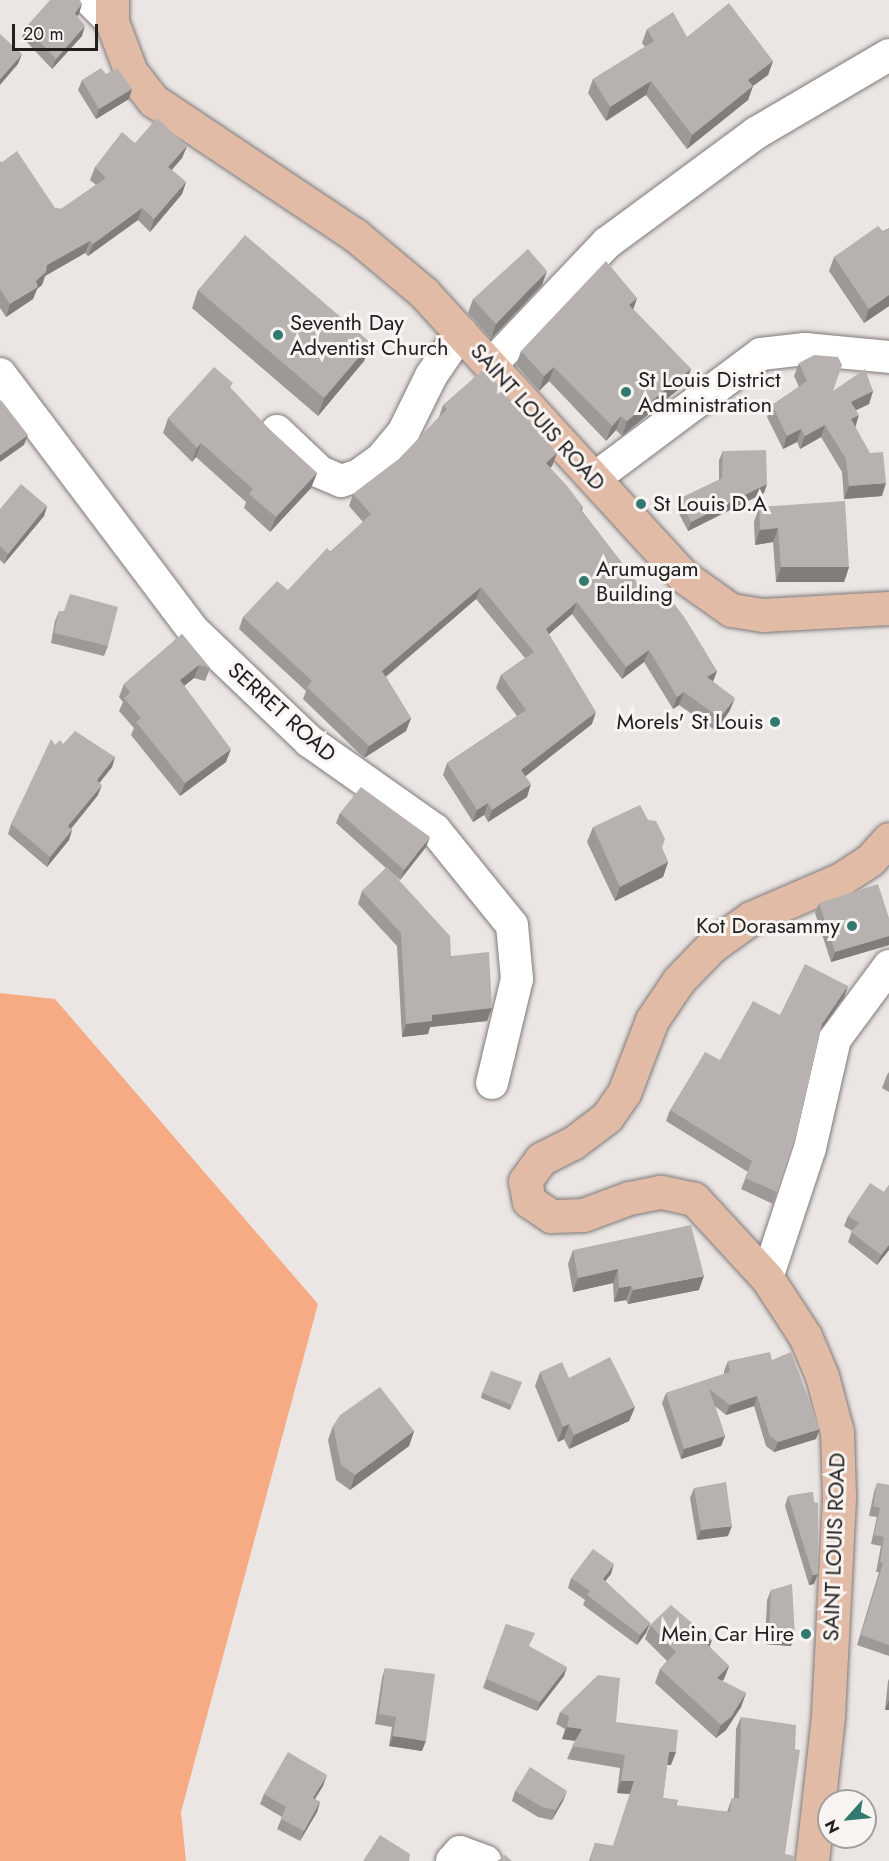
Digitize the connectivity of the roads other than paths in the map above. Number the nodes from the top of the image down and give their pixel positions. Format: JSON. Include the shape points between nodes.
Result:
{"nodes":[{"id":1,"x":105,"y":7,"type":"edge"},
{"id":2,"x":889,"y":55,"type":"edge"},
{"id":3,"x":461,"y":332,"type":"junction"},
{"id":4,"x":889,"y":357,"type":"edge"},
{"id":5,"x":492,"y":364,"type":"junction"},
{"id":6,"x":0,"y":374,"type":"edge"},
{"id":7,"x":277,"y":431,"type":"dead end"},
{"id":8,"x":595,"y":477,"type":"junction"},
{"id":9,"x":889,"y":608,"type":"edge"},
{"id":10,"x":889,"y":839,"type":"edge"},
{"id":11,"x":889,"y":966,"type":"edge"},
{"id":12,"x":492,"y":1083,"type":"dead end"},
{"id":13,"x":767,"y":1278,"type":"junction"},
{"id":14,"x":452,"y":1861,"type":"edge"},
{"id":15,"x":485,"y":1861,"type":"edge"},
{"id":16,"x":812,"y":1861,"type":"edge"}],
"edges":[{"from":1,"to":3,"type":"main road","name":"SAINT LOUIS ROAD","via":[[131,72],[154,101],[355,234],[424,293]]},
{"from":2,"to":5,"type":"street","via":[[756,133],[607,243]]},
{"from":3,"to":5,"type":"main road","name":"SAINT LOUIS ROAD"},
{"from":3,"to":7,"type":"street","via":[[431,376],[402,433],[381,459],[359,475],[341,481],[320,472]]},
{"from":4,"to":8,"type":"street","via":[[805,349],[761,354]]},
{"from":5,"to":8,"type":"main road","name":"SAINT LOUIS ROAD"},
{"from":6,"to":12,"type":"street","name":"SERRET ROAD","via":[[193,630],[309,741],[435,830],[512,925],[518,979]]},
{"from":8,"to":9,"type":"main road","name":"SAINT LOUIS ROAD","via":[[660,555],[731,610],[763,615]]},
{"from":10,"to":13,"type":"main road","name":"SAINT LOUIS ROAD","via":[[870,860],[841,879],[751,918],[712,946],[679,980],[652,1020],[624,1093],[607,1117],[573,1143],[541,1159],[525,1181],[529,1202],[551,1216],[583,1215],[629,1198],[660,1192],[694,1199]]},
{"from":11,"to":13,"type":"street","via":[[835,1039],[810,1148]]},
{"from":13,"to":16,"type":"main road","name":"SAINT LOUIS ROAD","via":[[805,1336],[822,1377],[837,1432],[839,1496],[828,1715]]},
{"from":14,"to":15,"type":"street","via":[[460,1852]]}]}
